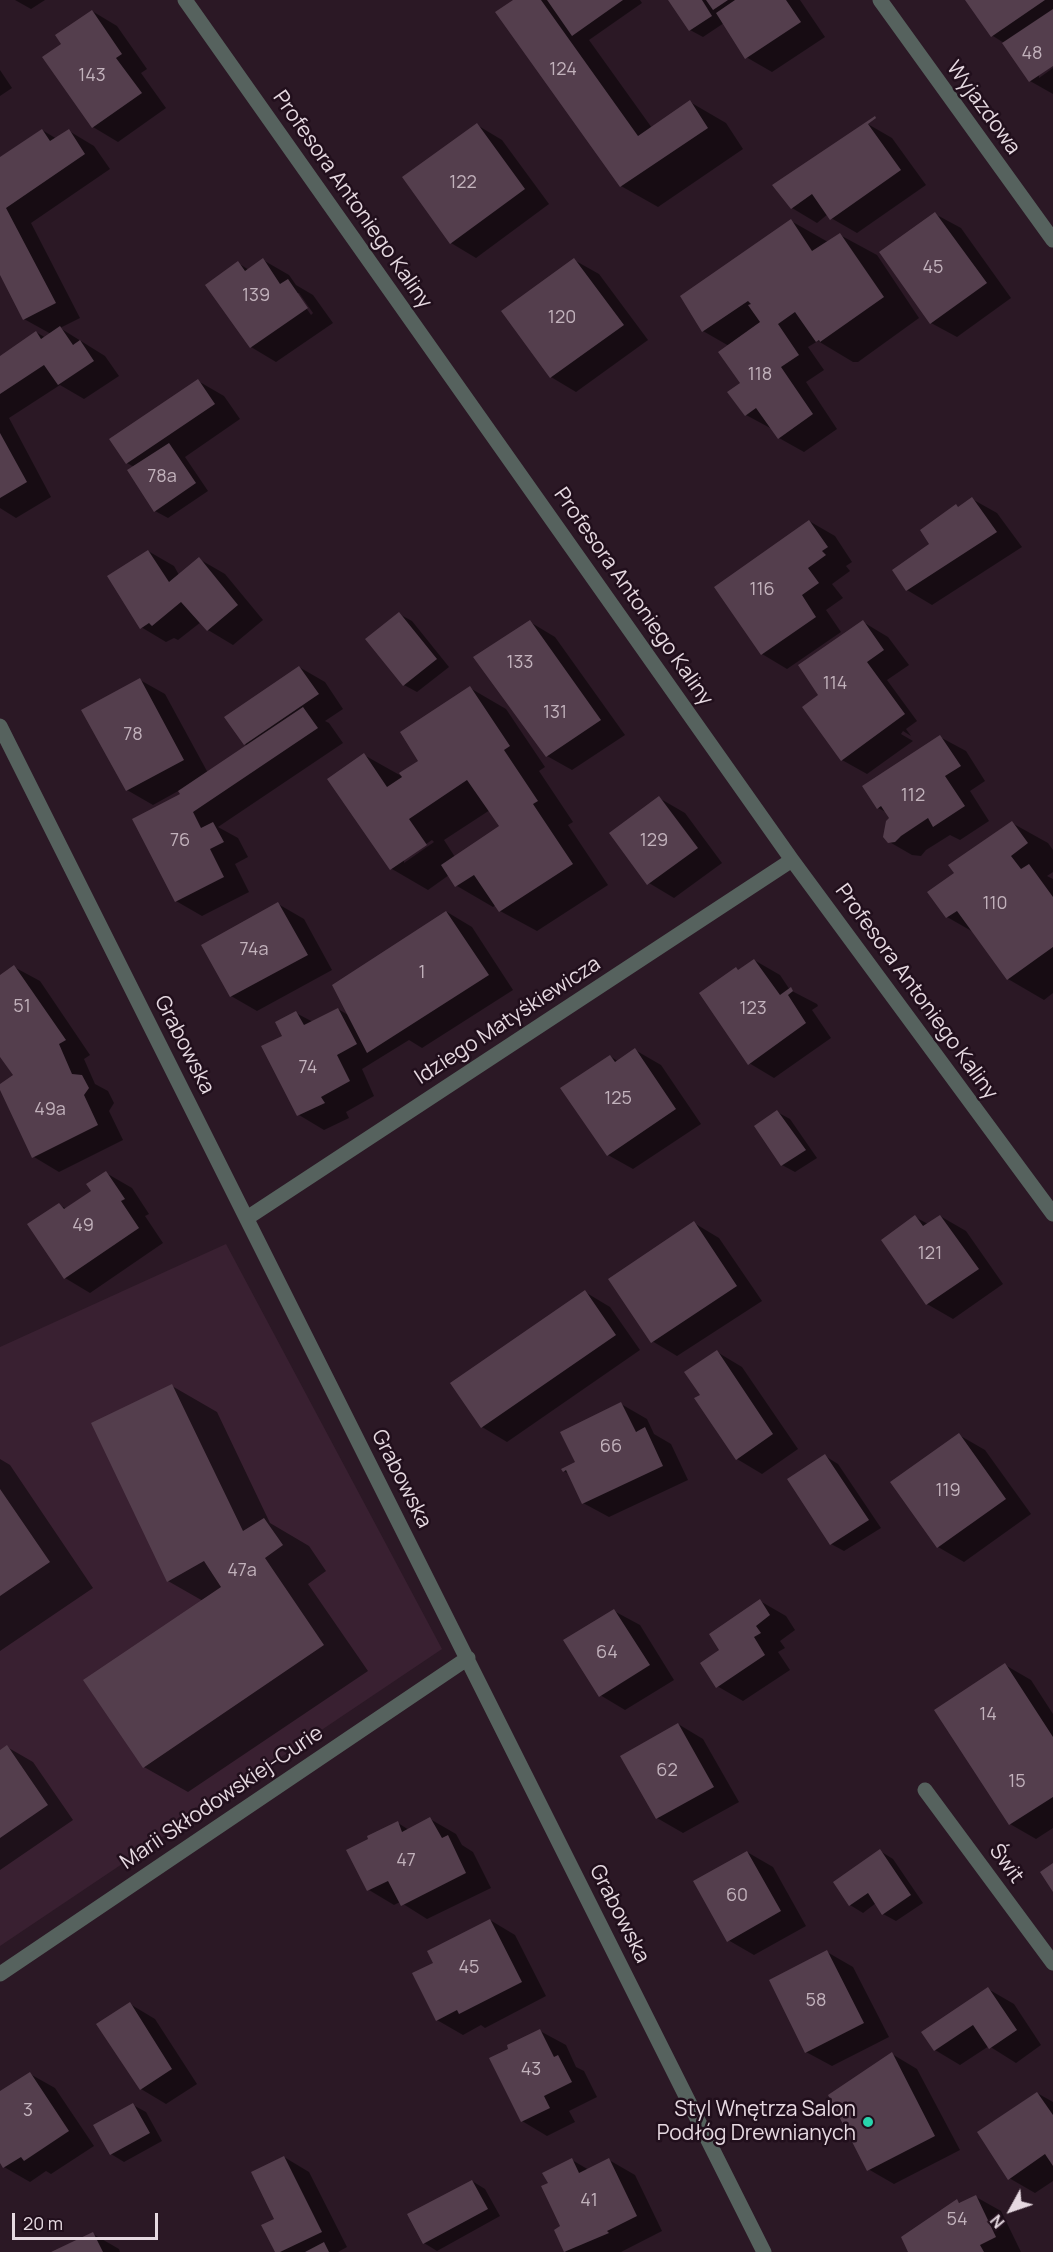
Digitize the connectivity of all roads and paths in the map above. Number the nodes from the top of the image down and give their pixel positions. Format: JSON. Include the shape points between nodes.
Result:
{"nodes":[{"id":1,"x":185,"y":0,"type":"edge"},
{"id":2,"x":880,"y":0,"type":"edge"},
{"id":3,"x":1053,"y":240,"type":"edge"},
{"id":4,"x":0,"y":726,"type":"edge"},
{"id":5,"x":792,"y":860,"type":"junction"},
{"id":6,"x":1053,"y":1214,"type":"edge"},
{"id":7,"x":247,"y":1218,"type":"junction"},
{"id":8,"x":468,"y":1658,"type":"junction"},
{"id":9,"x":925,"y":1790,"type":"dead end"},
{"id":10,"x":1053,"y":1963,"type":"edge"},
{"id":11,"x":0,"y":1974,"type":"edge"},
{"id":12,"x":764,"y":2252,"type":"edge"}],
"edges":[{"from":1,"to":5,"type":"street","name":"Profesora Antoniego Kaliny"},
{"from":2,"to":3,"type":"street","name":"Wyjazdowa"},
{"from":4,"to":7,"type":"street","name":"Grabowska"},
{"from":5,"to":6,"type":"street","name":"Profesora Antoniego Kaliny"},
{"from":5,"to":7,"type":"street","name":"Idziego Matyśkiewicza"},
{"from":7,"to":8,"type":"street","name":"Grabowska"},
{"from":8,"to":11,"type":"street","name":"Marii Skłodowskiej-Curie"},
{"from":8,"to":12,"type":"street","name":"Grabowska"},
{"from":9,"to":10,"type":"street","name":"Świt"}]}
